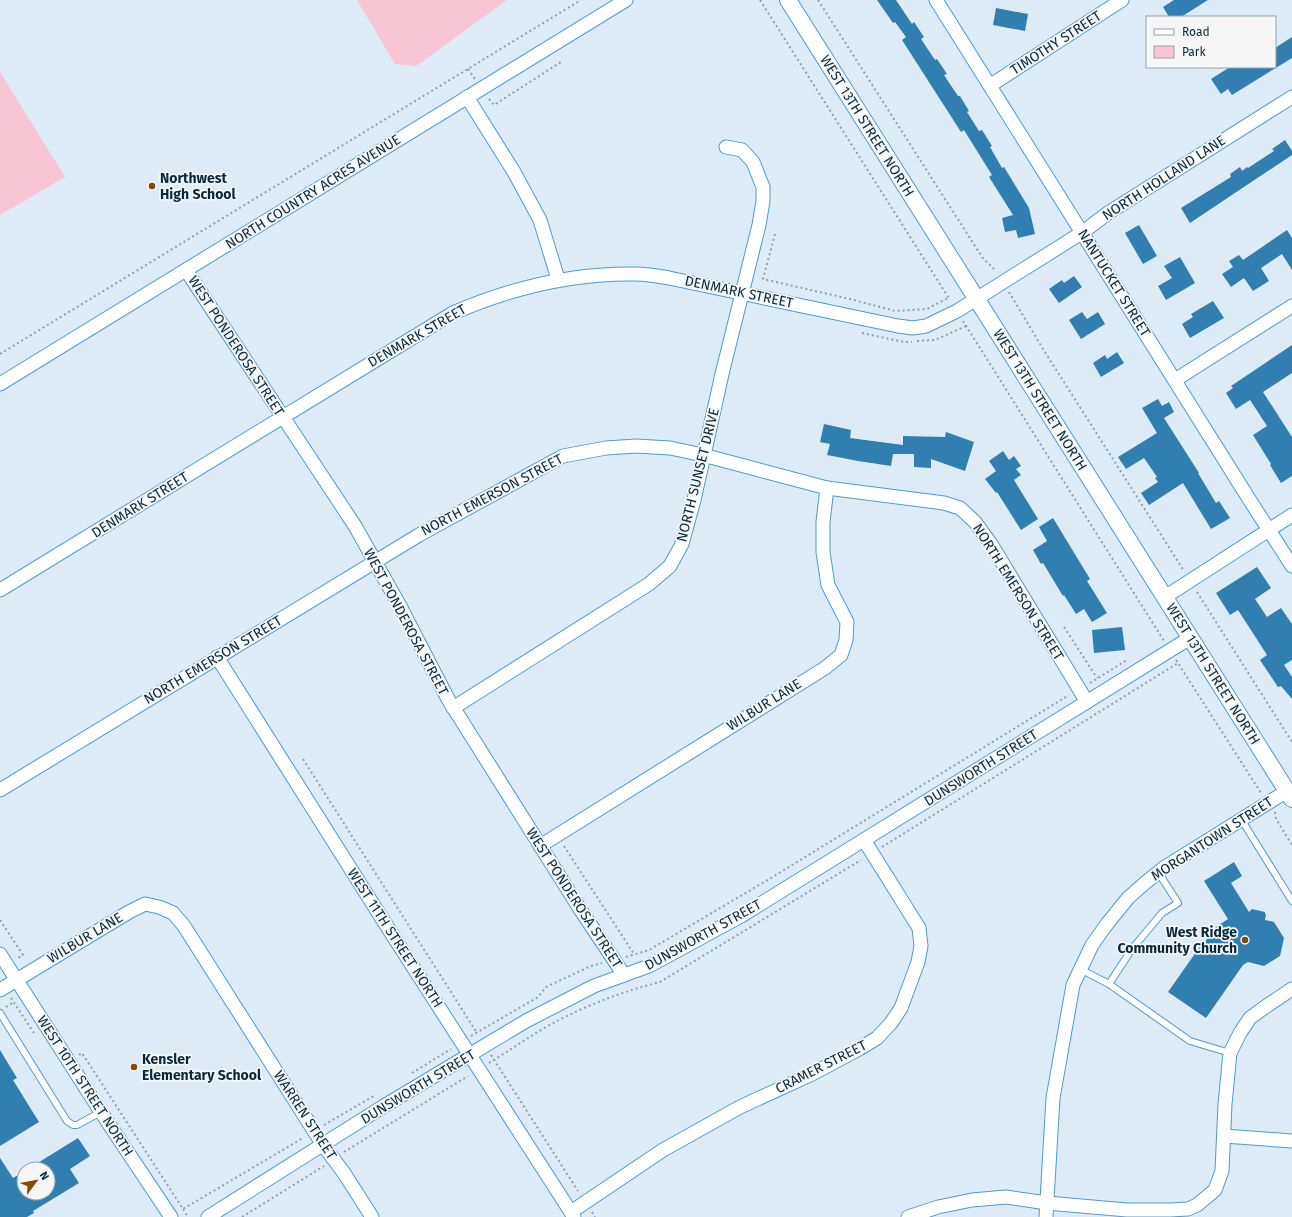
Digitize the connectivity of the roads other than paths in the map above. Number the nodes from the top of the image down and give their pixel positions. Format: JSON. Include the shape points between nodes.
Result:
{"nodes":[{"id":1,"x":626,"y":0,"type":"edge"},
{"id":2,"x":788,"y":0,"type":"edge"},
{"id":3,"x":936,"y":0,"type":"edge"},
{"id":4,"x":1122,"y":0,"type":"edge"},
{"id":5,"x":991,"y":85,"type":"junction"},
{"id":6,"x":467,"y":97,"type":"junction"},
{"id":7,"x":1292,"y":97,"type":"edge"},
{"id":8,"x":726,"y":147,"type":"dead end"},
{"id":9,"x":1083,"y":232,"type":"junction"},
{"id":10,"x":186,"y":270,"type":"junction"},
{"id":11,"x":558,"y":280,"type":"junction"},
{"id":12,"x":742,"y":293,"type":"junction"},
{"id":13,"x":977,"y":299,"type":"junction"},
{"id":14,"x":1292,"y":306,"type":"edge"},
{"id":15,"x":1175,"y":380,"type":"junction"},
{"id":16,"x":0,"y":384,"type":"edge"},
{"id":17,"x":283,"y":417,"type":"junction"},
{"id":18,"x":703,"y":455,"type":"junction"},
{"id":19,"x":827,"y":488,"type":"junction"},
{"id":20,"x":1292,"y":515,"type":"edge"},
{"id":21,"x":1269,"y":530,"type":"junction"},
{"id":22,"x":375,"y":561,"type":"junction"},
{"id":23,"x":1292,"y":566,"type":"edge"},
{"id":24,"x":0,"y":590,"type":"edge"},
{"id":25,"x":1165,"y":597,"type":"junction"},
{"id":26,"x":1190,"y":638,"type":"junction"},
{"id":27,"x":218,"y":657,"type":"junction"},
{"id":28,"x":1087,"y":702,"type":"junction"},
{"id":29,"x":453,"y":708,"type":"junction"},
{"id":30,"x":0,"y":790,"type":"edge"},
{"id":31,"x":1289,"y":795,"type":"edge"},
{"id":32,"x":1241,"y":819,"type":"junction"},
{"id":33,"x":864,"y":840,"type":"junction"},
{"id":34,"x":540,"y":846,"type":"junction"},
{"id":35,"x":1158,"y":872,"type":"junction"},
{"id":36,"x":1292,"y":901,"type":"edge"},
{"id":37,"x":173,"y":913,"type":"joint"},
{"id":38,"x":0,"y":954,"type":"edge"},
{"id":39,"x":1080,"y":969,"type":"junction"},
{"id":40,"x":624,"y":975,"type":"junction"},
{"id":41,"x":16,"y":980,"type":"junction"},
{"id":42,"x":1109,"y":984,"type":"junction"},
{"id":43,"x":1292,"y":989,"type":"edge"},
{"id":44,"x":0,"y":990,"type":"edge"},
{"id":45,"x":0,"y":1013,"type":"edge"},
{"id":46,"x":1230,"y":1053,"type":"junction"},
{"id":47,"x":470,"y":1055,"type":"junction"},
{"id":48,"x":101,"y":1112,"type":"junction"},
{"id":49,"x":1224,"y":1136,"type":"junction"},
{"id":50,"x":1292,"y":1141,"type":"edge"},
{"id":51,"x":323,"y":1145,"type":"junction"},
{"id":52,"x":1047,"y":1202,"type":"junction"},
{"id":53,"x":573,"y":1214,"type":"edge"},
{"id":54,"x":171,"y":1217,"type":"edge"},
{"id":55,"x":208,"y":1217,"type":"edge"},
{"id":56,"x":372,"y":1217,"type":"edge"},
{"id":57,"x":908,"y":1217,"type":"edge"},
{"id":58,"x":1046,"y":1217,"type":"edge"}],
"edges":[{"from":1,"to":6,"type":"street","name":"NORTH COUNTRY ACRES AVENUE"},
{"from":2,"to":13,"type":"street","name":"WEST 13TH STREET NORTH"},
{"from":3,"to":5,"type":"street","name":"NANTUCKET STREET"},
{"from":4,"to":5,"type":"street","name":"TIMOTHY STREET"},
{"from":5,"to":9,"type":"street","name":"NANTUCKET STREET"},
{"from":6,"to":10,"type":"street","name":"NORTH COUNTRY ACRES AVENUE"},
{"from":6,"to":11,"type":"street","via":[[514,172],[540,220]]},
{"from":7,"to":9,"type":"street","name":"NORTH HOLLAND LANE"},
{"from":8,"to":12,"type":"street","name":"NORTH SUNSET DRIVE","via":[[742,150],[753,162],[763,187],[764,201],[760,225]]},
{"from":9,"to":13,"type":"street","name":"NORTH HOLLAND LANE"},
{"from":9,"to":15,"type":"street","name":"NANTUCKET STREET"},
{"from":10,"to":16,"type":"street","name":"NORTH COUNTRY ACRES AVENUE"},
{"from":10,"to":17,"type":"street","name":"WEST PONDEROSA STREET"},
{"from":11,"to":12,"type":"street","name":"DENMARK STREET","via":[[636,274]]},
{"from":11,"to":17,"type":"street","name":"DENMARK STREET","via":[[506,293],[453,313]]},
{"from":12,"to":13,"type":"street","name":"DENMARK STREET","via":[[913,328],[926,326],[957,312]]},
{"from":12,"to":18,"type":"street","name":"NORTH SUNSET DRIVE"},
{"from":13,"to":25,"type":"street","name":"WEST 13TH STREET NORTH"},
{"from":14,"to":15,"type":"street"},
{"from":15,"to":21,"type":"street","name":"NANTUCKET STREET"},
{"from":17,"to":22,"type":"street","name":"WEST PONDEROSA STREET"},
{"from":17,"to":24,"type":"street","name":"DENMARK STREET"},
{"from":18,"to":19,"type":"street","name":"NORTH EMERSON STREET"},
{"from":18,"to":22,"type":"street","name":"NORTH EMERSON STREET","via":[[670,448],[636,446],[606,448],[563,456]]},
{"from":18,"to":29,"type":"street","name":"NORTH SUNSET DRIVE","via":[[682,544],[670,566],[649,584]]},
{"from":19,"to":28,"type":"street","name":"NORTH EMERSON STREET","via":[[944,503],[960,508],[975,522],[991,544]]},
{"from":19,"to":34,"type":"street","name":"WILBUR LANE","via":[[823,552],[828,585],[847,622],[846,640],[841,655],[825,668]]},
{"from":20,"to":21,"type":"street"},
{"from":21,"to":23,"type":"street","name":"NANTUCKET STREET"},
{"from":21,"to":25,"type":"street"},
{"from":22,"to":27,"type":"street","name":"NORTH EMERSON STREET"},
{"from":22,"to":29,"type":"street","name":"WEST PONDEROSA STREET"},
{"from":25,"to":26,"type":"street","name":"WEST 13TH STREET NORTH"},
{"from":26,"to":28,"type":"street","name":"DUNSWORTH STREET"},
{"from":26,"to":31,"type":"street","name":"WEST 13TH STREET NORTH"},
{"from":27,"to":30,"type":"street","name":"NORTH EMERSON STREET"},
{"from":27,"to":47,"type":"street","name":"WEST 11TH STREET NORTH"},
{"from":28,"to":33,"type":"street","name":"DUNSWORTH STREET"},
{"from":29,"to":34,"type":"street","name":"WEST PONDEROSA STREET"},
{"from":31,"to":32,"type":"street","name":"MORGANTOWN STREET","via":[[1268,802]]},
{"from":32,"to":35,"type":"street","name":"MORGANTOWN STREET"},
{"from":32,"to":36,"type":"lane"},
{"from":33,"to":40,"type":"street","name":"DUNSWORTH STREET","via":[[742,916],[649,966]]},
{"from":33,"to":53,"type":"street","name":"CRAMER STREET","via":[[919,928],[921,946],[918,962],[901,1008],[891,1023],[878,1038],[860,1049],[740,1107],[663,1150],[585,1202]]},
{"from":34,"to":40,"type":"street","name":"WEST PONDEROSA STREET"},
{"from":35,"to":39,"type":"street","name":"MORGANTOWN STREET","via":[[1128,898],[1107,924],[1092,945]]},
{"from":35,"to":42,"type":"lane","via":[[1178,903],[1162,913],[1118,968]]},
{"from":37,"to":41,"type":"street","name":"WILBUR LANE","via":[[145,904]]},
{"from":37,"to":51,"type":"street","name":"WARREN STREET","via":[[184,926]]},
{"from":38,"to":41,"type":"street","name":"WEST 10TH STREET NORTH"},
{"from":39,"to":42,"type":"lane"},
{"from":39,"to":52,"type":"street","name":"MORGANTOWN STREET","via":[[1073,985],[1053,1098]]},
{"from":40,"to":47,"type":"street","name":"DUNSWORTH STREET","via":[[594,986]]},
{"from":41,"to":44,"type":"street","name":"WILBUR LANE"},
{"from":41,"to":48,"type":"street","name":"WEST 10TH STREET NORTH"},
{"from":42,"to":46,"type":"lane","via":[[1190,1041]]},
{"from":43,"to":46,"type":"street","via":[[1250,1018]]},
{"from":45,"to":48,"type":"lane","via":[[67,1120],[77,1125]]},
{"from":46,"to":49,"type":"street","via":[[1224,1104]]},
{"from":47,"to":51,"type":"street","name":"DUNSWORTH STREET"},
{"from":47,"to":53,"type":"street","name":"WEST 11TH STREET NORTH"},
{"from":48,"to":54,"type":"street","name":"WEST 10TH STREET NORTH"},
{"from":49,"to":50,"type":"street"},
{"from":49,"to":52,"type":"street","via":[[1219,1181],[1214,1190],[1197,1205],[1188,1209],[1127,1210]]},
{"from":51,"to":55,"type":"street","name":"DUNSWORTH STREET"},
{"from":51,"to":56,"type":"street","name":"WARREN STREET"},
{"from":52,"to":57,"type":"street","via":[[1006,1197],[972,1200],[938,1206]]},
{"from":52,"to":58,"type":"street","name":"MORGANTOWN STREET"}]}
